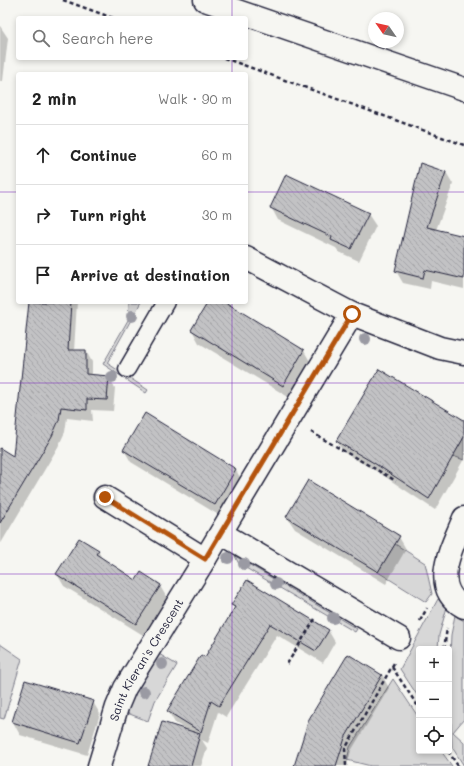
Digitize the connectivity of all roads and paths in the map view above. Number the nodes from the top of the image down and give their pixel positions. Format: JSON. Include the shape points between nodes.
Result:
{"nodes":[{"id":1,"x":63,"y":0,"type":"edge"},
{"id":2,"x":204,"y":0,"type":"edge"},
{"id":3,"x":107,"y":16,"type":"edge"},
{"id":4,"x":230,"y":60,"type":"edge"},
{"id":5,"x":464,"y":89,"type":"edge"},
{"id":6,"x":464,"y":145,"type":"edge"},
{"id":7,"x":248,"y":259,"type":"edge"},
{"id":8,"x":165,"y":304,"type":"edge"},
{"id":9,"x":352,"y":314,"type":"junction"},
{"id":10,"x":464,"y":353,"type":"edge"},
{"id":11,"x":127,"y":369,"type":"dead end"},
{"id":12,"x":326,"y":440,"type":"dead end"},
{"id":13,"x":396,"y":481,"type":"dead end"},
{"id":14,"x":105,"y":497,"type":"dead end"},
{"id":15,"x":464,"y":518,"type":"edge"},
{"id":16,"x":221,"y":533,"type":"junction"},
{"id":17,"x":205,"y":559,"type":"junction"},
{"id":18,"x":464,"y":606,"type":"edge"},
{"id":19,"x":317,"y":616,"type":"dead end"},
{"id":20,"x":447,"y":625,"type":"dead end"},
{"id":21,"x":399,"y":638,"type":"dead end"},
{"id":22,"x":444,"y":646,"type":"edge"},
{"id":23,"x":287,"y":664,"type":"dead end"},
{"id":24,"x":416,"y":703,"type":"edge"},
{"id":25,"x":450,"y":754,"type":"edge"},
{"id":26,"x":99,"y":766,"type":"edge"},
{"id":27,"x":346,"y":766,"type":"edge"},
{"id":28,"x":458,"y":766,"type":"edge"}],
"edges":[{"from":1,"to":3,"type":"path"},
{"from":2,"to":5,"type":"street"},
{"from":4,"to":6,"type":"path"},
{"from":7,"to":9,"type":"street"},
{"from":8,"to":11,"type":"lane"},
{"from":9,"to":10,"type":"street","via":[[440,348]]},
{"from":9,"to":16,"type":"street","name":"Saint Kieran's Crescent"},
{"from":12,"to":13,"type":"path"},
{"from":14,"to":17,"type":"street"},
{"from":15,"to":18,"type":"street","via":[[445,567],[448,591]]},
{"from":16,"to":17,"type":"street","name":"Saint Kieran's Crescent"},
{"from":16,"to":21,"type":"street"},
{"from":17,"to":26,"type":"street","name":"Saint Kieran's Crescent","via":[[125,688]]},
{"from":19,"to":23,"type":"path"},
{"from":20,"to":22,"type":"path"},
{"from":24,"to":27,"type":"path","via":[[392,667],[345,749]]},
{"from":25,"to":28,"type":"path"}]}
